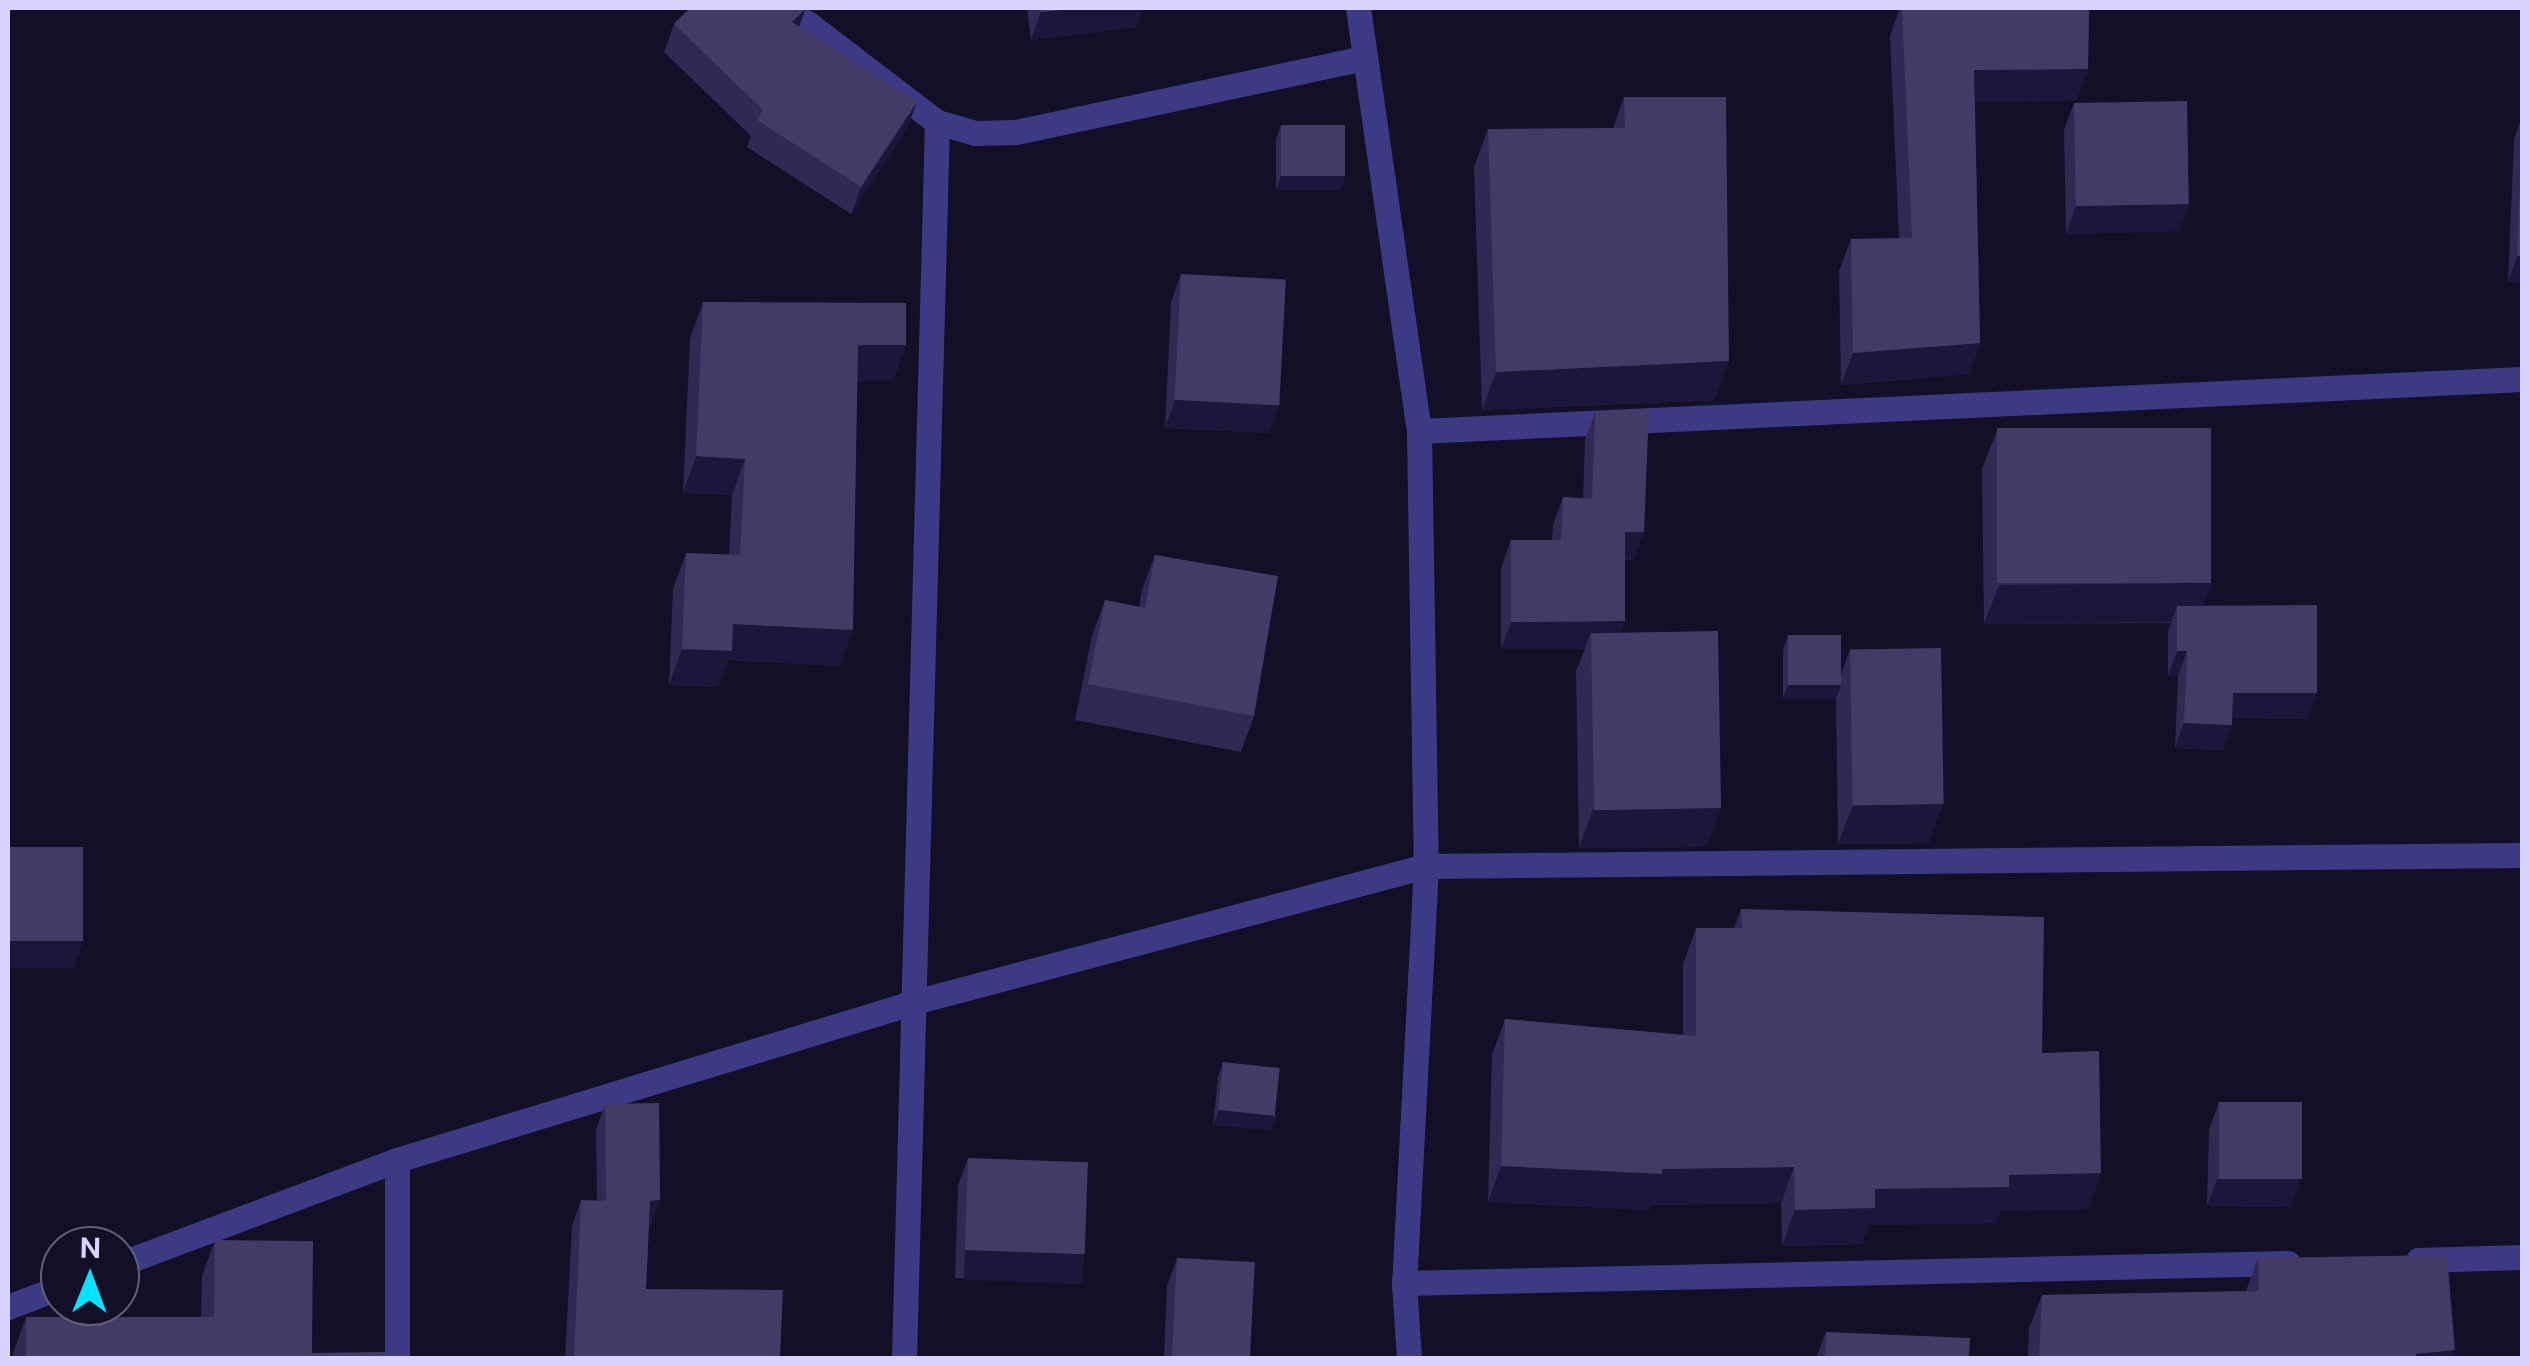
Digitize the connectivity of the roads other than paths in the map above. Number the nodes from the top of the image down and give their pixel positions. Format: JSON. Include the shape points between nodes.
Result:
{"nodes":[{"id":1,"x":1358,"y":8,"type":"edge"},
{"id":2,"x":806,"y":22,"type":"edge"},
{"id":3,"x":1365,"y":58,"type":"junction"},
{"id":4,"x":937,"y":122,"type":"junction"},
{"id":5,"x":2522,"y":379,"type":"edge"},
{"id":6,"x":1420,"y":431,"type":"junction"},
{"id":7,"x":2522,"y":855,"type":"edge"},
{"id":8,"x":1426,"y":866,"type":"junction"},
{"id":9,"x":918,"y":1001,"type":"junction"},
{"id":10,"x":397,"y":1160,"type":"junction"},
{"id":11,"x":140,"y":1256,"type":"edge"},
{"id":12,"x":2522,"y":1257,"type":"edge"},
{"id":13,"x":2383,"y":1260,"type":"edge"},
{"id":14,"x":2323,"y":1262,"type":"edge"},
{"id":15,"x":1404,"y":1283,"type":"junction"},
{"id":16,"x":40,"y":1294,"type":"edge"},
{"id":17,"x":8,"y":1306,"type":"edge"},
{"id":18,"x":397,"y":1358,"type":"edge"},
{"id":19,"x":904,"y":1358,"type":"edge"},
{"id":20,"x":1410,"y":1358,"type":"edge"}],
"edges":[{"from":1,"to":3,"type":"street"},
{"from":2,"to":4,"type":"street"},
{"from":3,"to":4,"type":"street","via":[[1016,132],[975,133]]},
{"from":3,"to":6,"type":"street"},
{"from":4,"to":9,"type":"street"},
{"from":5,"to":6,"type":"street"},
{"from":6,"to":8,"type":"street"},
{"from":7,"to":8,"type":"street"},
{"from":8,"to":9,"type":"street"},
{"from":8,"to":15,"type":"street"},
{"from":9,"to":10,"type":"street"},
{"from":9,"to":19,"type":"street"},
{"from":10,"to":11,"type":"street"},
{"from":10,"to":18,"type":"street"},
{"from":12,"to":13,"type":"street"},
{"from":14,"to":15,"type":"street"},
{"from":15,"to":20,"type":"street"},
{"from":16,"to":17,"type":"street"}]}
